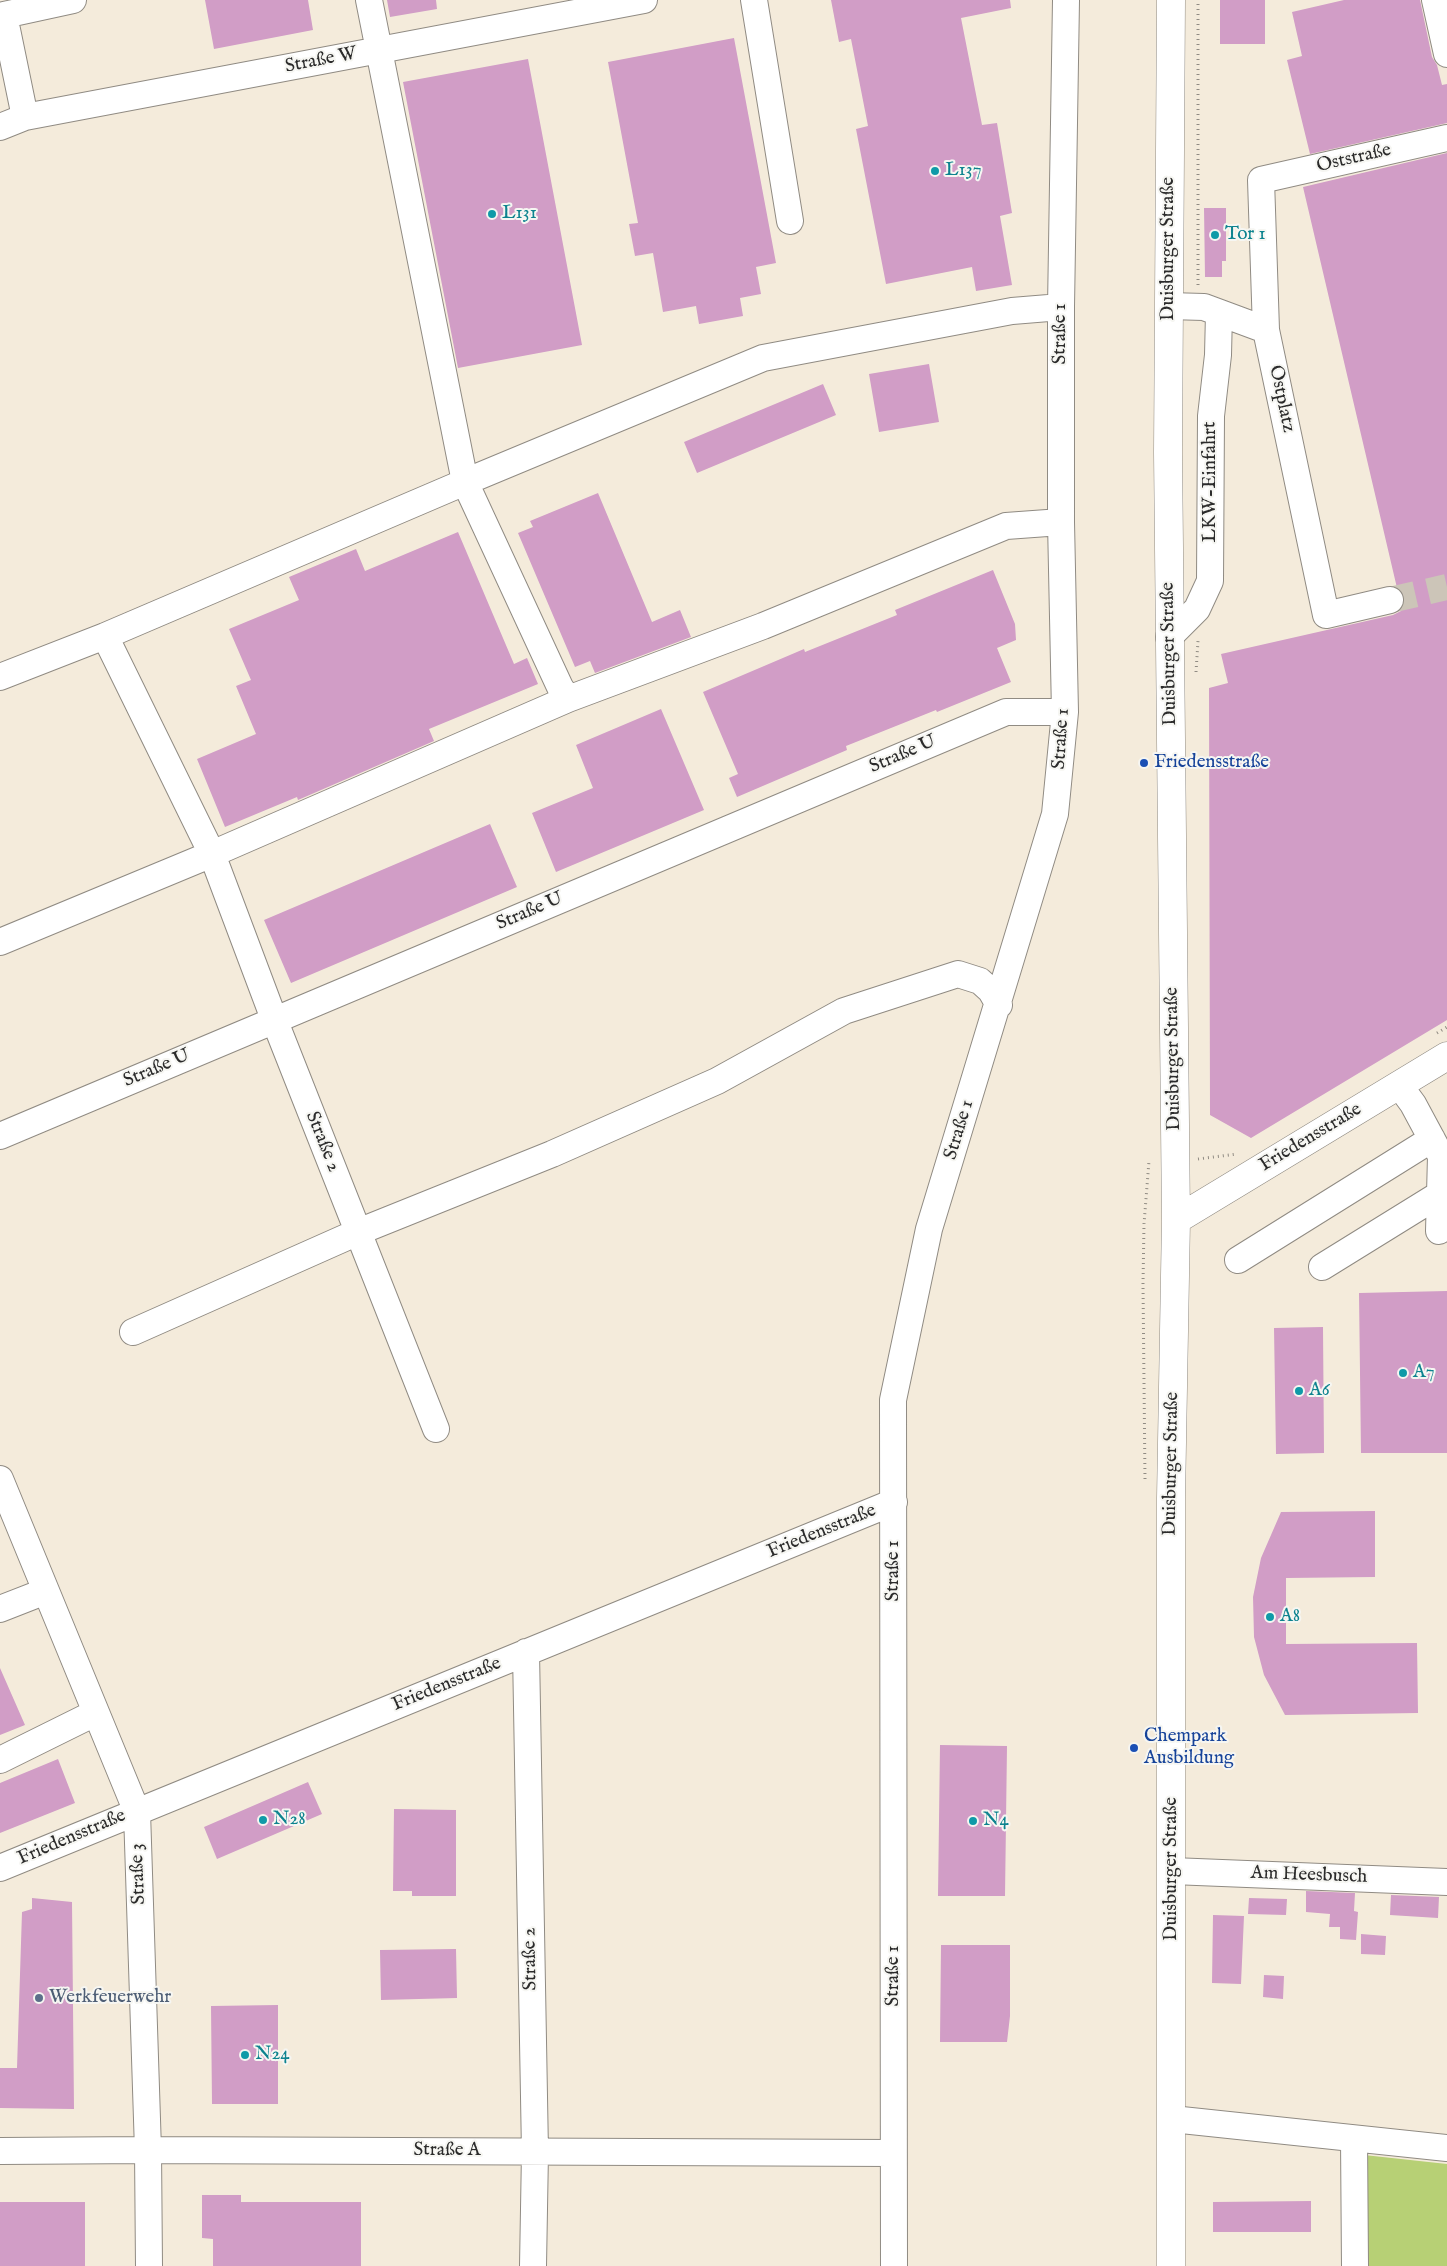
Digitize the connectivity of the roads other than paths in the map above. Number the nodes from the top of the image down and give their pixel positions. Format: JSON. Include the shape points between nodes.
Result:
{"nodes":[{"id":1,"x":73,"y":0,"type":"edge"},
{"id":2,"x":369,"y":0,"type":"edge"},
{"id":3,"x":644,"y":0,"type":"edge"},
{"id":4,"x":754,"y":0,"type":"edge"},
{"id":5,"x":1066,"y":0,"type":"edge"},
{"id":6,"x":1171,"y":0,"type":"edge"},
{"id":7,"x":1435,"y":0,"type":"edge"},
{"id":8,"x":2,"y":8,"type":"edge"},
{"id":9,"x":378,"y":50,"type":"junction"},
{"id":10,"x":1447,"y":54,"type":"edge"},
{"id":11,"x":25,"y":118,"type":"junction"},
{"id":12,"x":0,"y":127,"type":"edge"},
{"id":13,"x":1447,"y":138,"type":"edge"},
{"id":14,"x":1262,"y":180,"type":"joint"},
{"id":15,"x":790,"y":220,"type":"dead end"},
{"id":16,"x":1169,"y":306,"type":"junction"},
{"id":17,"x":1061,"y":307,"type":"junction"},
{"id":18,"x":1219,"y":313,"type":"junction"},
{"id":19,"x":1266,"y":330,"type":"junction"},
{"id":20,"x":465,"y":482,"type":"junction"},
{"id":21,"x":1061,"y":522,"type":"junction"},
{"id":22,"x":1390,"y":600,"type":"tunnel mouth"},
{"id":23,"x":105,"y":636,"type":"junction"},
{"id":24,"x":1170,"y":637,"type":"junction"},
{"id":25,"x":0,"y":677,"type":"edge"},
{"id":26,"x":568,"y":699,"type":"junction"},
{"id":27,"x":1065,"y":712,"type":"junction"},
{"id":28,"x":212,"y":854,"type":"junction"},
{"id":29,"x":0,"y":942,"type":"edge"},
{"id":30,"x":999,"y":1005,"type":"junction"},
{"id":31,"x":274,"y":1019,"type":"junction"},
{"id":32,"x":1447,"y":1056,"type":"edge"},
{"id":33,"x":1399,"y":1085,"type":"junction"},
{"id":34,"x":0,"y":1136,"type":"edge"},
{"id":35,"x":1432,"y":1139,"type":"junction"},
{"id":36,"x":1440,"y":1194,"type":"junction"},
{"id":37,"x":1176,"y":1220,"type":"junction"},
{"id":38,"x":1439,"y":1231,"type":"dead end"},
{"id":39,"x":358,"y":1232,"type":"junction"},
{"id":40,"x":1238,"y":1260,"type":"dead end"},
{"id":41,"x":1322,"y":1267,"type":"dead end"},
{"id":42,"x":132,"y":1332,"type":"dead end"},
{"id":43,"x":436,"y":1428,"type":"dead end"},
{"id":44,"x":0,"y":1479,"type":"edge"},
{"id":45,"x":894,"y":1502,"type":"junction"},
{"id":46,"x":46,"y":1591,"type":"junction"},
{"id":47,"x":0,"y":1609,"type":"edge"},
{"id":48,"x":526,"y":1652,"type":"junction"},
{"id":49,"x":94,"y":1713,"type":"junction"},
{"id":50,"x":0,"y":1760,"type":"edge"},
{"id":51,"x":137,"y":1812,"type":"junction"},
{"id":52,"x":0,"y":1868,"type":"edge"},
{"id":53,"x":1172,"y":1871,"type":"junction"},
{"id":54,"x":1447,"y":1882,"type":"edge"},
{"id":55,"x":1172,"y":2119,"type":"junction"},
{"id":56,"x":1354,"y":2139,"type":"junction"},
{"id":57,"x":1447,"y":2148,"type":"edge"},
{"id":58,"x":148,"y":2150,"type":"junction"},
{"id":59,"x":0,"y":2151,"type":"edge"},
{"id":60,"x":535,"y":2152,"type":"junction"},
{"id":61,"x":894,"y":2154,"type":"junction"},
{"id":62,"x":149,"y":2266,"type":"edge"},
{"id":63,"x":533,"y":2266,"type":"edge"},
{"id":64,"x":894,"y":2266,"type":"edge"},
{"id":65,"x":1171,"y":2266,"type":"edge"},
{"id":66,"x":1354,"y":2266,"type":"edge"}],
"edges":[{"from":1,"to":8,"type":"street"},
{"from":2,"to":9,"type":"street"},
{"from":3,"to":9,"type":"street","name":"Straße W"},
{"from":4,"to":15,"type":"street"},
{"from":5,"to":17,"type":"street","name":"Straße 1"},
{"from":6,"to":16,"type":"main road","name":"Duisburger Straße"},
{"from":7,"to":10,"type":"street"},
{"from":8,"to":11,"type":"street"},
{"from":9,"to":11,"type":"street","name":"Straße W"},
{"from":9,"to":20,"type":"street"},
{"from":11,"to":12,"type":"street","name":"Straße W"},
{"from":13,"to":14,"type":"street","name":"Oststraße"},
{"from":14,"to":19,"type":"street","name":"Ostplatz"},
{"from":16,"to":18,"type":"street","via":[[1204,307]]},
{"from":16,"to":24,"type":"main road","name":"Duisburger Straße"},
{"from":17,"to":20,"type":"street","via":[[1012,311],[763,358]]},
{"from":17,"to":21,"type":"street","name":"Straße 1"},
{"from":18,"to":19,"type":"street"},
{"from":18,"to":24,"type":"street","name":"LKW-Einfahrt","via":[[1211,416],[1210,582],[1197,609]]},
{"from":19,"to":22,"type":"street","name":"Ostplatz","via":[[1326,615]]},
{"from":20,"to":23,"type":"street"},
{"from":20,"to":26,"type":"street"},
{"from":21,"to":26,"type":"street","via":[[1006,526],[763,626]]},
{"from":21,"to":27,"type":"street","name":"Straße 1"},
{"from":23,"to":25,"type":"street"},
{"from":23,"to":28,"type":"street","name":"Straße 2"},
{"from":24,"to":37,"type":"main road","name":"Duisburger Straße"},
{"from":26,"to":28,"type":"street"},
{"from":27,"to":30,"type":"street","name":"Straße 1","via":[[1055,814]]},
{"from":27,"to":31,"type":"street","name":"Straße U","via":[[1006,712]]},
{"from":28,"to":29,"type":"street"},
{"from":28,"to":31,"type":"street","name":"Straße 2"},
{"from":30,"to":39,"type":"street","via":[[980,981],[958,974],[844,1011],[717,1081],[552,1154]]},
{"from":30,"to":45,"type":"street","name":"Straße 1","via":[[929,1229],[893,1400]]},
{"from":31,"to":34,"type":"street","name":"Straße U"},
{"from":31,"to":39,"type":"street","name":"Straße 2"},
{"from":32,"to":33,"type":"main road","name":"Friedensstraße"},
{"from":33,"to":35,"type":"street"},
{"from":33,"to":37,"type":"main road","name":"Friedensstraße"},
{"from":35,"to":36,"type":"street","via":[[1440,1156]]},
{"from":35,"to":40,"type":"street"},
{"from":36,"to":38,"type":"street"},
{"from":36,"to":41,"type":"street"},
{"from":37,"to":53,"type":"main road","name":"Duisburger Straße","via":[[1171,1498]]},
{"from":39,"to":42,"type":"street"},
{"from":39,"to":43,"type":"street","name":"Straße 2"},
{"from":44,"to":46,"type":"street","name":"Straße 3"},
{"from":45,"to":48,"type":"street","name":"Friedensstraße"},
{"from":45,"to":61,"type":"street","name":"Straße 1"},
{"from":46,"to":47,"type":"street"},
{"from":46,"to":49,"type":"street","name":"Straße 3"},
{"from":48,"to":51,"type":"street","name":"Friedensstraße"},
{"from":48,"to":60,"type":"street","name":"Straße 2"},
{"from":49,"to":50,"type":"street"},
{"from":49,"to":51,"type":"street","name":"Straße 3"},
{"from":51,"to":52,"type":"street","name":"Friedensstraße"},
{"from":51,"to":58,"type":"street","name":"Straße 3"},
{"from":53,"to":54,"type":"street","name":"Am Heesbusch"},
{"from":53,"to":55,"type":"main road","name":"Duisburger Straße"},
{"from":55,"to":56,"type":"street"},
{"from":55,"to":65,"type":"main road","name":"Duisburger Straße"},
{"from":56,"to":57,"type":"street"},
{"from":56,"to":66,"type":"street"},
{"from":58,"to":59,"type":"street","name":"Straße A"},
{"from":58,"to":60,"type":"street","name":"Straße A"},
{"from":58,"to":62,"type":"street","name":"Straße 3"},
{"from":60,"to":61,"type":"street","name":"Straße A"},
{"from":60,"to":63,"type":"street","name":"Straße 2"},
{"from":61,"to":64,"type":"street","name":"Straße 1"}]}
